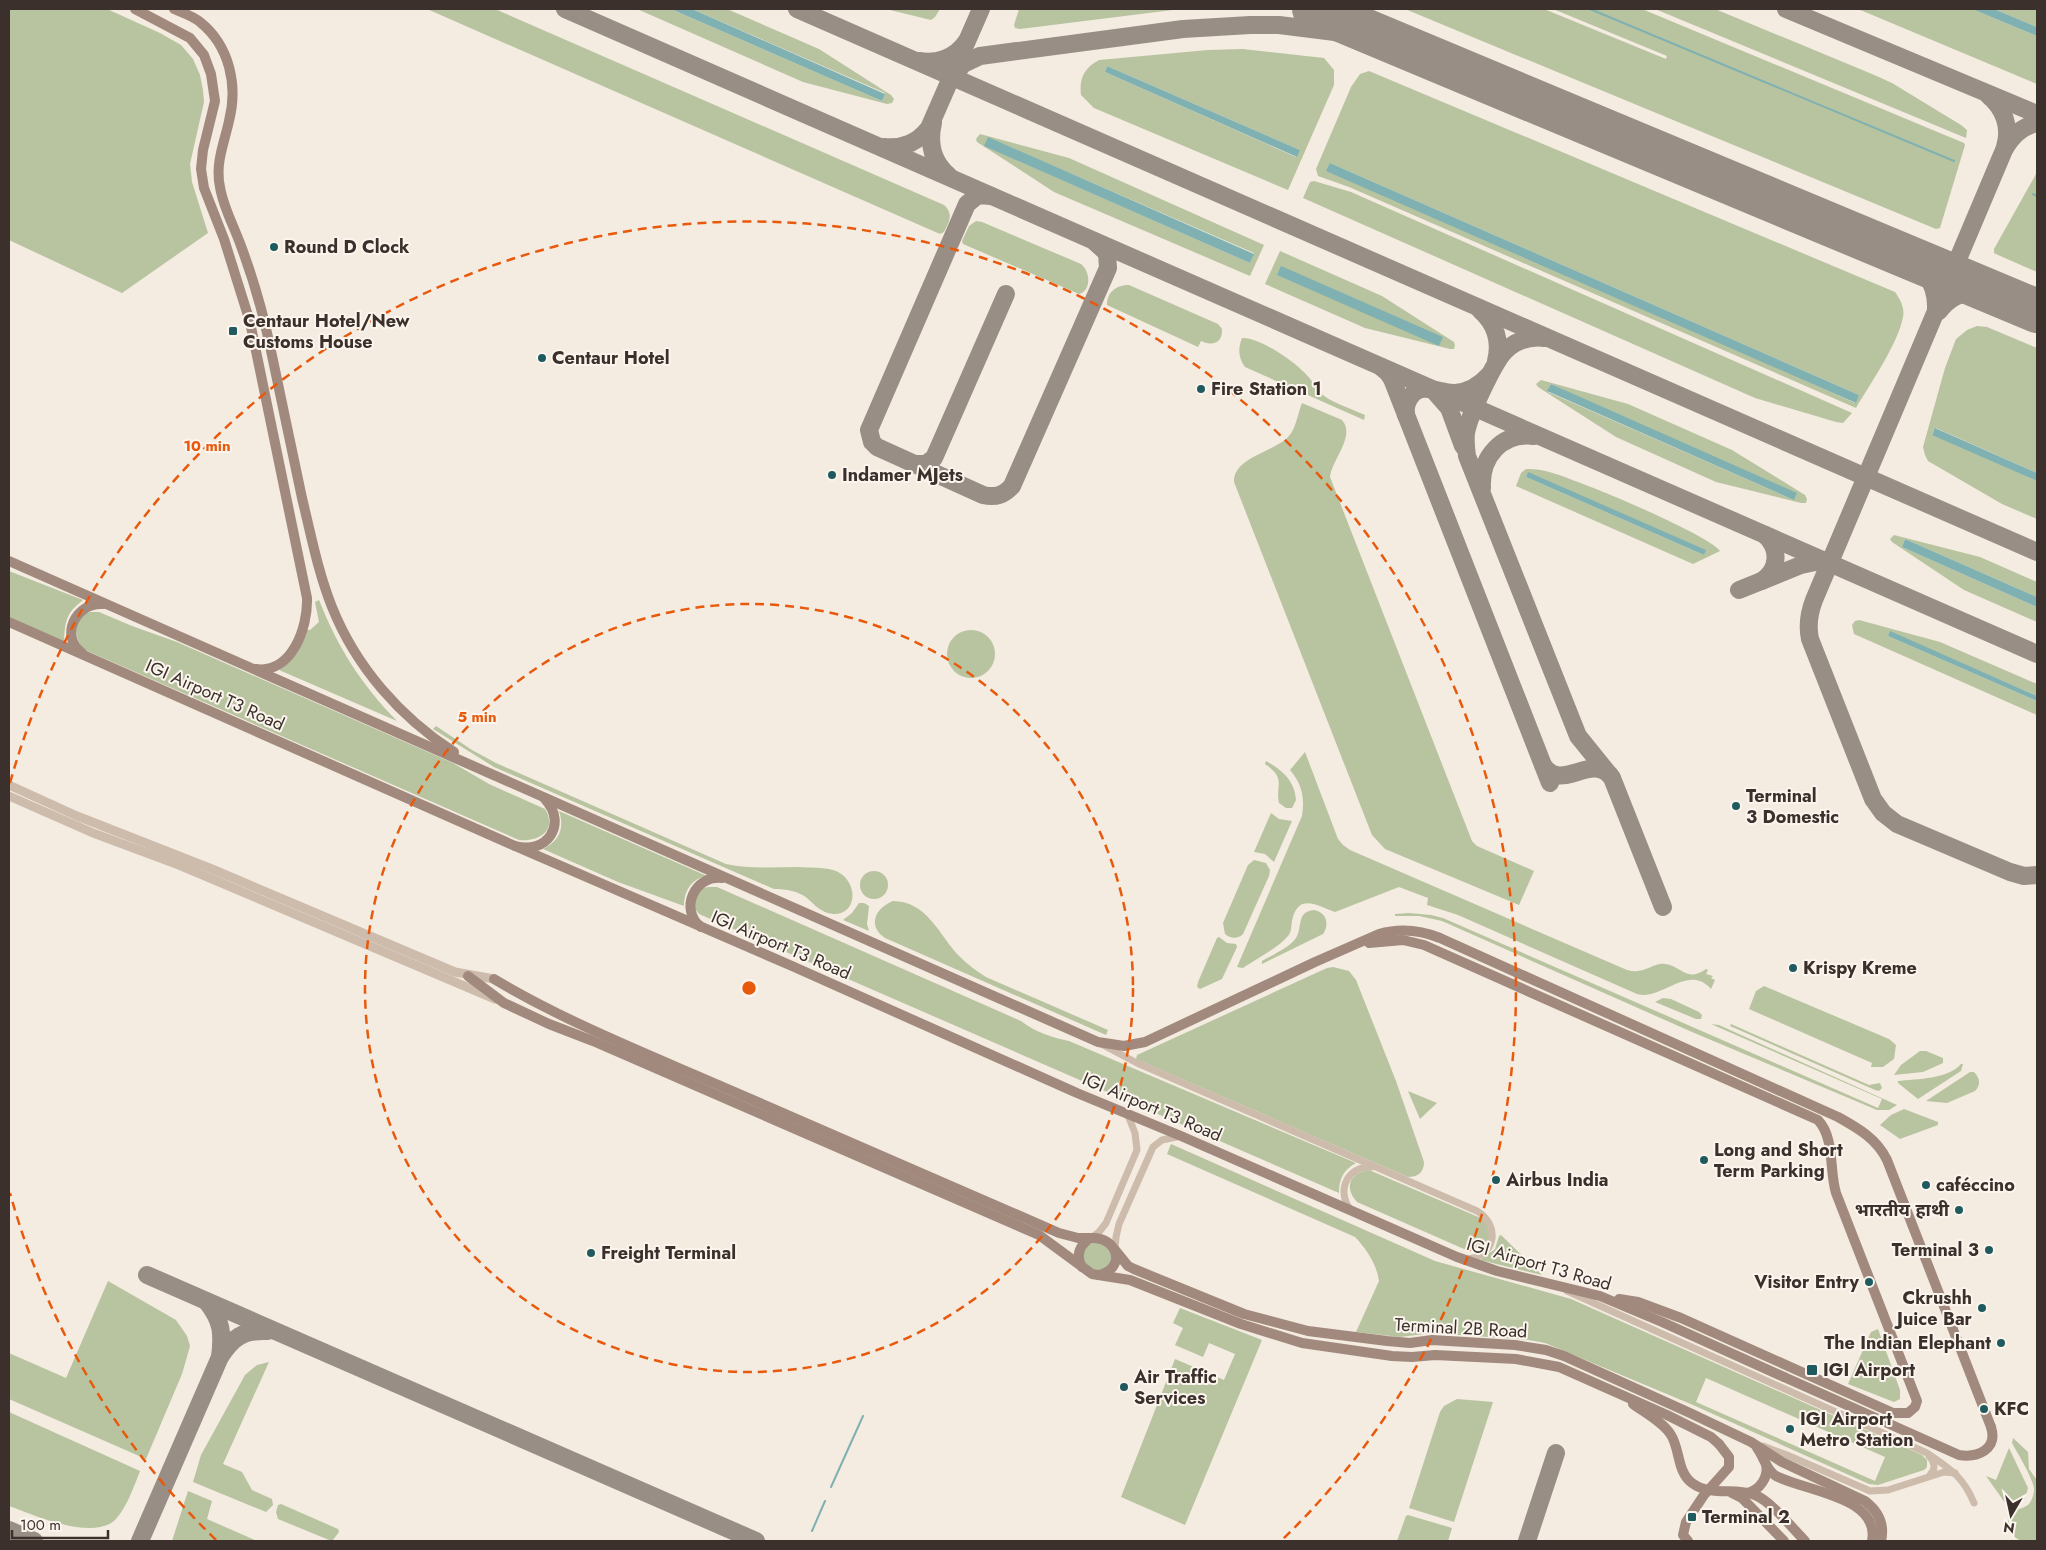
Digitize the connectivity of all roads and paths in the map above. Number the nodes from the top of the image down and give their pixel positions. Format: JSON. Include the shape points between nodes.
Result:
{"nodes":[{"id":1,"x":135,"y":9,"type":"edge"},
{"id":2,"x":174,"y":9,"type":"edge"},
{"id":3,"x":9,"y":561,"type":"edge"},
{"id":4,"x":109,"y":606,"type":"junction"},
{"id":5,"x":9,"y":622,"type":"edge"},
{"id":6,"x":87,"y":657,"type":"junction"},
{"id":7,"x":252,"y":668,"type":"junction"},
{"id":8,"x":480,"y":769,"type":"junction"},
{"id":9,"x":9,"y":785,"type":"edge"},
{"id":10,"x":537,"y":795,"type":"junction"},
{"id":11,"x":9,"y":796,"type":"edge"},
{"id":12,"x":515,"y":846,"type":"junction"},
{"id":13,"x":728,"y":879,"type":"junction"},
{"id":14,"x":706,"y":930,"type":"junction"},
{"id":15,"x":1353,"y":946,"type":"junction"},
{"id":16,"x":468,"y":976,"type":"junction"},
{"id":17,"x":494,"y":979,"type":"joint"},
{"id":18,"x":504,"y":1003,"type":"junction"},
{"id":19,"x":1098,"y":1042,"type":"junction"},
{"id":20,"x":1127,"y":1113,"type":"junction"},
{"id":21,"x":1181,"y":1136,"type":"junction"},
{"id":22,"x":1378,"y":1168,"type":"junction"},
{"id":23,"x":1359,"y":1215,"type":"junction"},
{"id":24,"x":1090,"y":1238,"type":"junction"},
{"id":25,"x":1115,"y":1250,"type":"junction"},
{"id":26,"x":1457,"y":1257,"type":"junction"},
{"id":27,"x":1082,"y":1268,"type":"junction"},
{"id":28,"x":1098,"y":1275,"type":"junction"},
{"id":29,"x":1560,"y":1287,"type":"junction"},
{"id":30,"x":1600,"y":1296,"type":"junction"},
{"id":31,"x":1387,"y":1341,"type":"junction"},
{"id":32,"x":1392,"y":1356,"type":"junction"},
{"id":33,"x":1617,"y":1392,"type":"junction"},
{"id":34,"x":1750,"y":1442,"type":"junction"},
{"id":35,"x":1927,"y":1454,"type":"junction"},
{"id":36,"x":1766,"y":1464,"type":"junction"},
{"id":37,"x":1956,"y":1474,"type":"junction"},
{"id":38,"x":1930,"y":1475,"type":"junction"},
{"id":39,"x":1729,"y":1492,"type":"junction"},
{"id":40,"x":1747,"y":1492,"type":"junction"},
{"id":41,"x":1974,"y":1503,"type":"dead end"},
{"id":42,"x":1682,"y":1536,"type":"edge"},
{"id":43,"x":1688,"y":1541,"type":"edge"},
{"id":44,"x":1784,"y":1541,"type":"edge"},
{"id":45,"x":1805,"y":1541,"type":"edge"},
{"id":46,"x":1872,"y":1541,"type":"edge"},
{"id":47,"x":1882,"y":1541,"type":"edge"}],
"edges":[{"from":1,"to":7,"type":"main road","via":[[190,38],[204,55],[211,74],[216,101],[203,150],[204,188],[250,322],[305,588],[306,616],[292,652],[274,668]]},
{"from":2,"to":8,"type":"main road","via":[[199,21],[214,36],[232,76],[230,120],[218,168],[220,188],[263,317],[315,556],[332,609],[356,654],[392,702],[434,740]]},
{"from":3,"to":4,"type":"main road"},
{"from":4,"to":6,"type":"main road","via":[[90,605],[75,616],[71,634],[74,644]]},
{"from":4,"to":7,"type":"main road"},
{"from":5,"to":6,"type":"main road","name":"IGI Airport T3 Road"},
{"from":6,"to":12,"type":"main road","name":"IGI Airport T3 Road"},
{"from":7,"to":8,"type":"main road"},
{"from":8,"to":10,"type":"main road"},
{"from":9,"to":16,"type":"street"},
{"from":10,"to":12,"type":"main road","via":[[545,800],[554,814],[553,832],[533,848]]},
{"from":10,"to":13,"type":"main road"},
{"from":11,"to":18,"type":"street"},
{"from":12,"to":14,"type":"main road","name":"IGI Airport T3 Road"},
{"from":13,"to":14,"type":"main road","via":[[710,878],[694,890],[690,908],[698,925]]},
{"from":13,"to":19,"type":"main road"},
{"from":14,"to":20,"type":"main road","name":"IGI Airport T3 Road"},
{"from":15,"to":19,"type":"main road","via":[[1145,1042],[1124,1046]]},
{"from":15,"to":30,"type":"main road","via":[[1391,940],[1424,945],[1818,1120],[1827,1136],[1833,1184],[1916,1404],[1908,1413],[1893,1413],[1682,1318],[1638,1302]]},
{"from":15,"to":30,"type":"main road","name":"IGI Airport T3 Road","bridge":true,"via":[[1389,932],[1416,931],[1440,938],[1858,1128],[1884,1154],[1991,1427],[1992,1440],[1978,1455],[1959,1455]]},
{"from":16,"to":17,"type":"street"},
{"from":16,"to":18,"type":"main road"},
{"from":17,"to":24,"type":"main road","via":[[527,999],[602,1034],[1059,1233]]},
{"from":18,"to":27,"type":"main road","via":[[1031,1231]]},
{"from":19,"to":22,"type":"street","via":[[1136,1063]]},
{"from":20,"to":21,"type":"main road","name":"IGI Airport T3 Road"},
{"from":20,"to":24,"type":"street","via":[[1135,1133],[1137,1150],[1106,1223]]},
{"from":21,"to":23,"type":"main road","name":"IGI Airport T3 Road"},
{"from":21,"to":25,"type":"street","via":[[1162,1140],[1154,1147],[1119,1224]]},
{"from":22,"to":23,"type":"street","via":[[1361,1167],[1347,1178],[1343,1195],[1351,1210]]},
{"from":22,"to":26,"type":"street","via":[[1484,1215],[1492,1228],[1486,1251],[1473,1259]]},
{"from":23,"to":26,"type":"main road","name":"IGI Airport T3 Road"},
{"from":24,"to":25,"type":"main road","via":[[1103,1238]]},
{"from":24,"to":27,"type":"main road","via":[[1079,1251]]},
{"from":25,"to":28,"type":"main road","via":[[1112,1267]]},
{"from":25,"to":31,"type":"main road","name":"Terminal 2B Road","via":[[1134,1269],[1244,1314],[1308,1331]]},
{"from":26,"to":29,"type":"main road","name":"IGI Airport T3 Road"},
{"from":27,"to":28,"type":"main road"},
{"from":28,"to":32,"type":"main road","name":"Terminal 2B Road","via":[[1130,1280],[1232,1321],[1294,1341]]},
{"from":29,"to":30,"type":"main road","name":"IGI Airport T3 Road"},
{"from":29,"to":35,"type":"street"},
{"from":31,"to":32,"type":"main road","via":[[1394,1346]]},
{"from":31,"to":34,"type":"main road","name":"Terminal 2B Road","via":[[1505,1344],[1546,1350]]},
{"from":32,"to":33,"type":"main road","name":"Terminal 2B Road","via":[[1531,1360],[1559,1367]]},
{"from":33,"to":39,"type":"main road","via":[[1670,1433],[1690,1482],[1703,1488]]},
{"from":33,"to":42,"type":"main road","name":"Terminal 2B Road","bridge":true,"via":[[1711,1437],[1729,1457],[1729,1467],[1704,1495],[1686,1522]]},
{"from":34,"to":36,"type":"main road","via":[[1762,1454]]},
{"from":34,"to":38,"type":"street","via":[[1787,1454],[1870,1491],[1888,1490]]},
{"from":34,"to":47,"type":"main road","name":"Terminal 2B Road","via":[[1782,1462],[1865,1501],[1880,1518]]},
{"from":35,"to":37,"type":"street"},
{"from":35,"to":38,"type":"street","via":[[1934,1465]]},
{"from":36,"to":40,"type":"main road","via":[[1766,1475],[1760,1486]]},
{"from":36,"to":46,"type":"main road","via":[[1778,1476],[1861,1510],[1871,1522]]},
{"from":37,"to":38,"type":"street"},
{"from":37,"to":41,"type":"street"},
{"from":39,"to":40,"type":"main road"},
{"from":39,"to":44,"type":"main road","via":[[1742,1498]]},
{"from":40,"to":45,"type":"main road","via":[[1765,1501]]},
{"from":42,"to":43,"type":"main road","name":"Terminal 2B Road","bridge":true}]}
